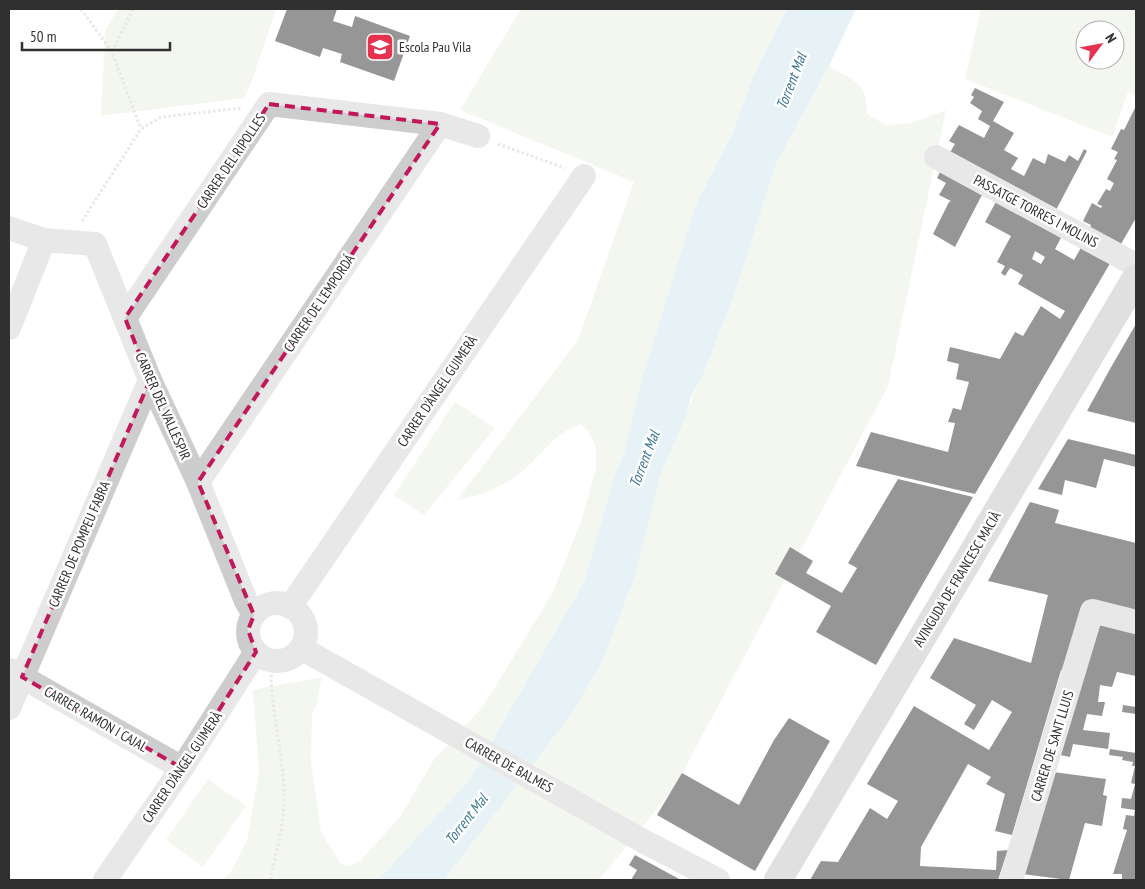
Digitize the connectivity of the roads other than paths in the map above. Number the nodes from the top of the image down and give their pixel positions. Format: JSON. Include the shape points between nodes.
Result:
{"nodes":[{"id":1,"x":440,"y":124,"type":"junction"},
{"id":2,"x":478,"y":136,"type":"road end"},
{"id":3,"x":936,"y":157,"type":"dead end"},
{"id":4,"x":584,"y":176,"type":"road end"},
{"id":5,"x":9,"y":228,"type":"edge"},
{"id":6,"x":44,"y":240,"type":"junction"},
{"id":7,"x":1136,"y":265,"type":"edge"},
{"id":8,"x":1136,"y":278,"type":"edge"},
{"id":9,"x":125,"y":318,"type":"junction"},
{"id":10,"x":9,"y":328,"type":"edge"},
{"id":11,"x":150,"y":380,"type":"junction"},
{"id":12,"x":198,"y":482,"type":"junction"},
{"id":13,"x":290,"y":606,"type":"junction"},
{"id":14,"x":254,"y":615,"type":"junction"},
{"id":15,"x":1136,"y":622,"type":"edge"},
{"id":16,"x":308,"y":652,"type":"junction"},
{"id":17,"x":263,"y":656,"type":"junction"},
{"id":18,"x":16,"y":674,"type":"edge"},
{"id":19,"x":9,"y":708,"type":"edge"},
{"id":20,"x":182,"y":768,"type":"junction"},
{"id":21,"x":104,"y":880,"type":"edge"},
{"id":22,"x":718,"y":880,"type":"edge"},
{"id":23,"x":778,"y":880,"type":"edge"},
{"id":24,"x":1011,"y":880,"type":"edge"}],
"edges":[{"from":1,"to":2,"type":"street","name":"CARRER DEL RIPOLLES"},
{"from":1,"to":9,"type":"street","name":"CARRER DEL RIPOLLES","via":[[270,104]]},
{"from":1,"to":12,"type":"street","name":"CARRER DE L'EMPORDÁ"},
{"from":3,"to":7,"type":"street","name":"PASSATGE TORRES I MOLINS"},
{"from":4,"to":13,"type":"street","name":"CARRER D'ÀNGEL GUIMERÀ"},
{"from":5,"to":6,"type":"street","name":"CARRER DEL VALLESPIR"},
{"from":6,"to":9,"type":"street","name":"CARRER DEL VALLESPIR","via":[[95,244]]},
{"from":6,"to":10,"type":"street"},
{"from":8,"to":23,"type":"street","name":"AVINGUDA DE FRANCESC MACIÀ"},
{"from":9,"to":11,"type":"street","name":"CARRER DEL VALLESPIR"},
{"from":11,"to":12,"type":"street","name":"CARRER DEL VALLESPIR"},
{"from":11,"to":18,"type":"street","name":"CARRER DE POMPEU FABRA"},
{"from":12,"to":14,"type":"street","name":"CARRER DEL VALLESPIR"},
{"from":13,"to":14,"type":"street","via":[[274,603],[259,609]]},
{"from":13,"to":16,"type":"street","via":[[303,620]]},
{"from":14,"to":17,"type":"street","via":[[248,630],[251,645]]},
{"from":15,"to":24,"type":"street","name":"CARRER DE SANT LLUIS","via":[[1092,611]]},
{"from":16,"to":17,"type":"street","via":[[279,660]]},
{"from":16,"to":22,"type":"street","name":"CARRER DE BALMES"},
{"from":17,"to":20,"type":"street","name":"CARRER D'ÀNGEL GUIMERÀ"},
{"from":18,"to":19,"type":"street","name":"CARRER DE POMPEU FABRA"},
{"from":18,"to":20,"type":"street","name":"CARRER RAMON I CAJAL"},
{"from":20,"to":21,"type":"street","name":"CARRER D'ÀNGEL GUIMERÀ"}]}
